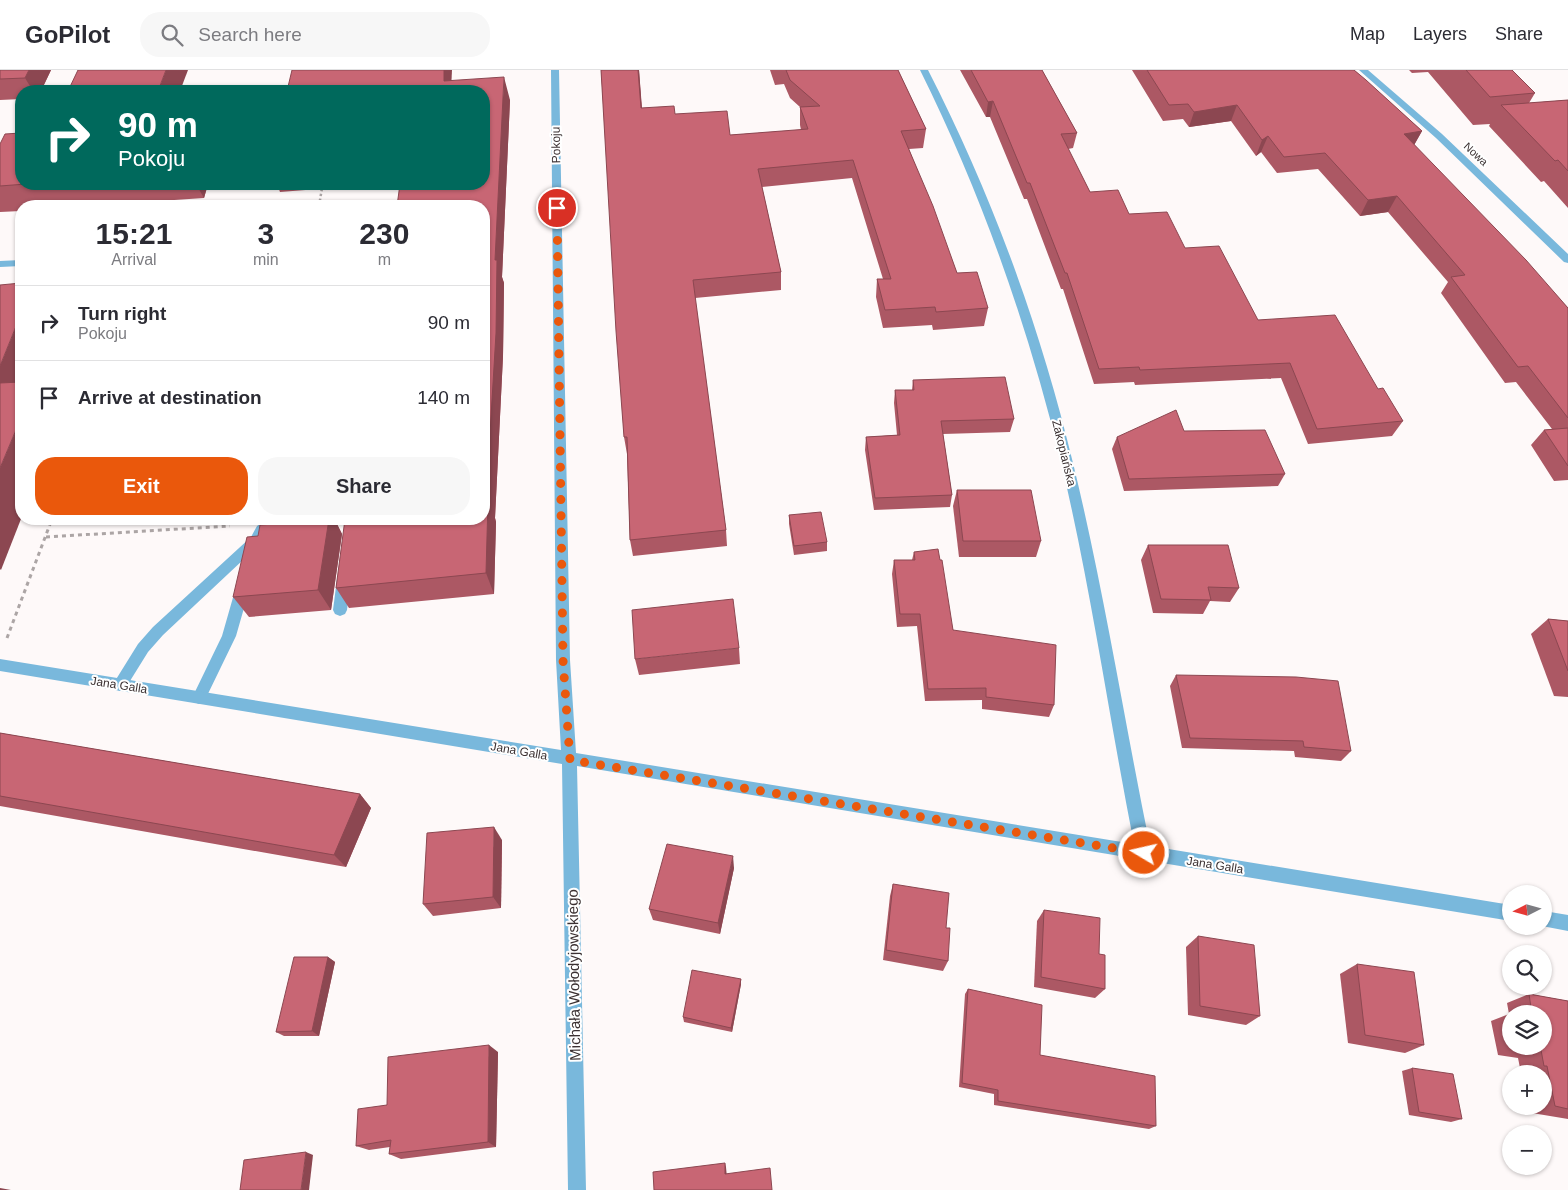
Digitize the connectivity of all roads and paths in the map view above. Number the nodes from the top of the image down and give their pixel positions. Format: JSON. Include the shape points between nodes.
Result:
{"nodes":[{"id":1,"x":555,"y":70,"type":"edge"},
{"id":2,"x":924,"y":70,"type":"edge"},
{"id":3,"x":1363,"y":70,"type":"edge"},
{"id":4,"x":1568,"y":260,"type":"edge"},
{"id":5,"x":15,"y":263,"type":"edge"},
{"id":6,"x":0,"y":264,"type":"edge"},
{"id":7,"x":50,"y":525,"type":"edge"},
{"id":8,"x":237,"y":525,"type":"dead end"},
{"id":9,"x":268,"y":525,"type":"edge"},
{"id":10,"x":46,"y":537,"type":"junction"},
{"id":11,"x":254,"y":541,"type":"junction"},
{"id":12,"x":346,"y":563,"type":"edge"},
{"id":13,"x":340,"y":610,"type":"edge"},
{"id":14,"x":6,"y":641,"type":"dead end"},
{"id":15,"x":0,"y":665,"type":"edge"},
{"id":16,"x":120,"y":685,"type":"junction"},
{"id":17,"x":199,"y":698,"type":"junction"},
{"id":18,"x":570,"y":760,"type":"junction"},
{"id":19,"x":1144,"y":853,"type":"junction"},
{"id":20,"x":1502,"y":912,"type":"edge"},
{"id":21,"x":1552,"y":920,"type":"edge"},
{"id":22,"x":1568,"y":923,"type":"edge"},
{"id":23,"x":578,"y":1190,"type":"edge"}],
"edges":[{"from":1,"to":18,"type":"street","name":"Pokoju","via":[[563,660]]},
{"from":2,"to":19,"type":"street","name":"Zakopiańska","via":[[992,219],[1042,368],[1089,565]]},
{"from":3,"to":4,"type":"street","name":"Nowa","via":[[1446,143]]},
{"from":5,"to":6,"type":"street"},
{"from":7,"to":10,"type":"path"},
{"from":8,"to":10,"type":"path"},
{"from":9,"to":11,"type":"street"},
{"from":10,"to":14,"type":"path"},
{"from":11,"to":16,"type":"street","via":[[158,631]]},
{"from":11,"to":17,"type":"street","via":[[229,636]]},
{"from":12,"to":13,"type":"street"},
{"from":15,"to":16,"type":"street","name":"Jana Galla"},
{"from":16,"to":17,"type":"street","name":"Jana Galla"},
{"from":17,"to":18,"type":"street","name":"Jana Galla"},
{"from":18,"to":19,"type":"street","name":"Jana Galla"},
{"from":18,"to":23,"type":"street","name":"Michała Wołodyjowskiego"},
{"from":19,"to":20,"type":"street","name":"Jana Galla"},
{"from":21,"to":22,"type":"street"}]}
